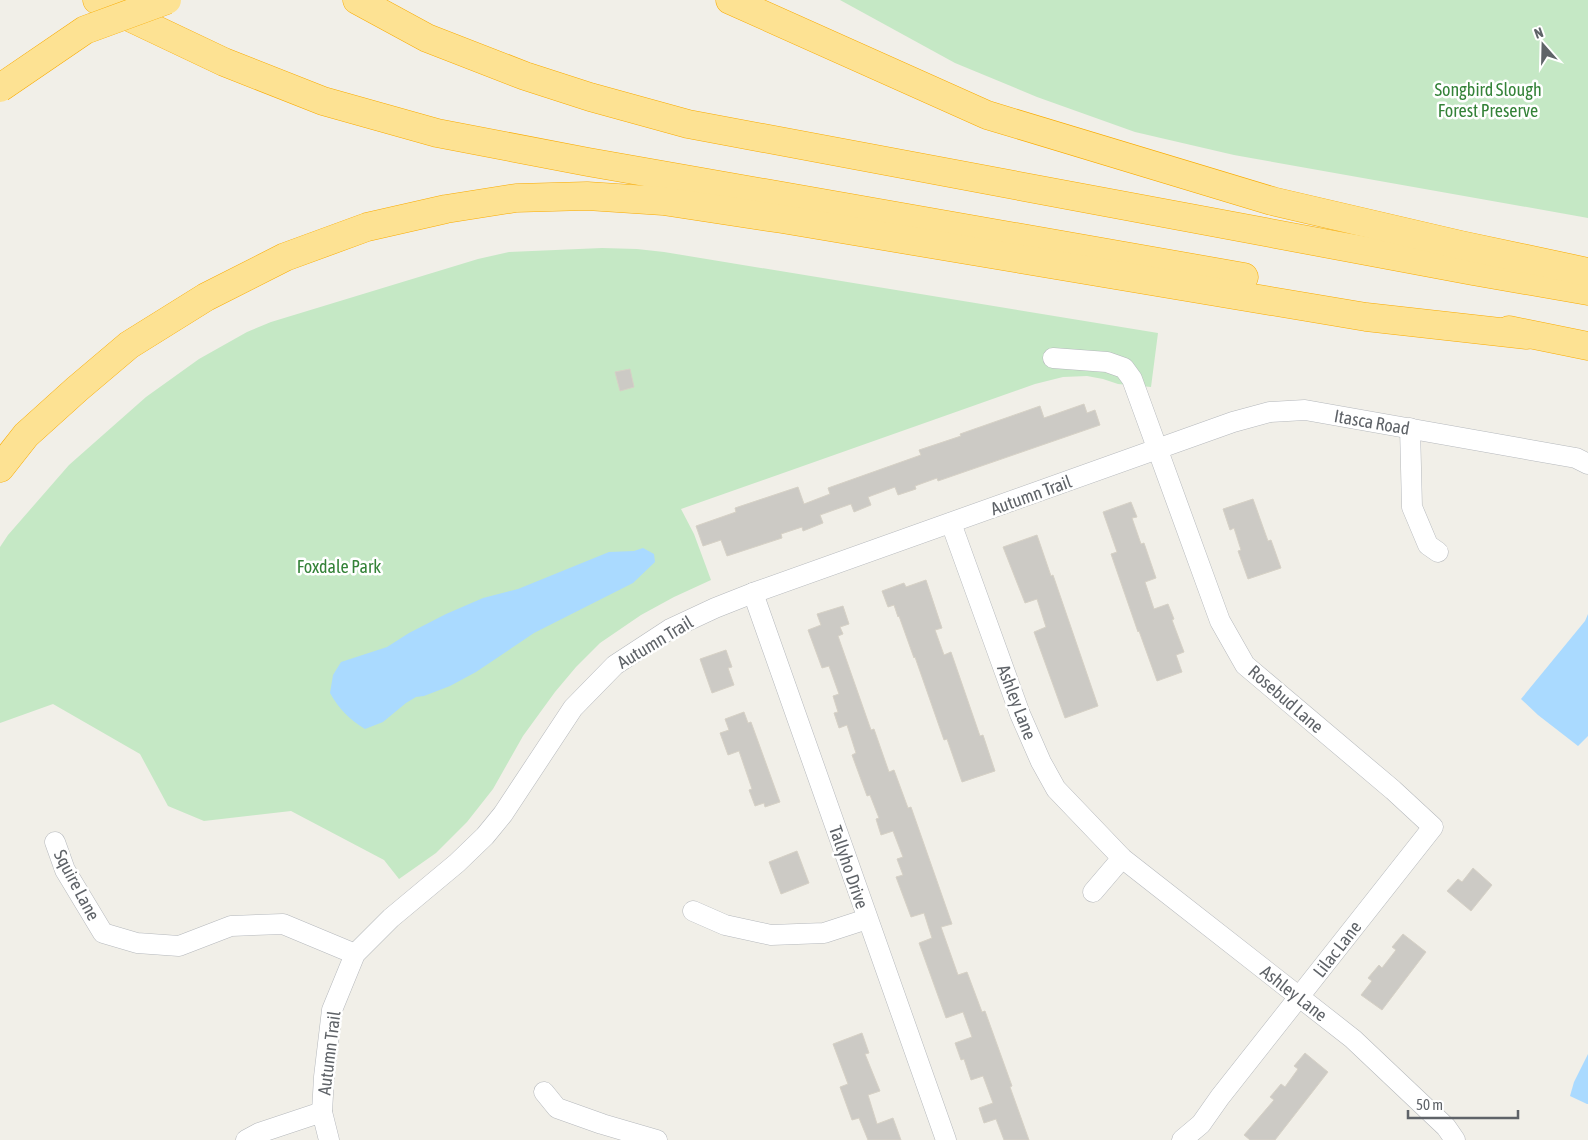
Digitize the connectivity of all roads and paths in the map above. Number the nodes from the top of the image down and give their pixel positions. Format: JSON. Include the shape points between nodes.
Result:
{"nodes":[{"id":1,"x":97,"y":0,"type":"edge"},
{"id":2,"x":167,"y":0,"type":"edge"},
{"id":3,"x":357,"y":0,"type":"edge"},
{"id":4,"x":730,"y":0,"type":"edge"},
{"id":5,"x":0,"y":88,"type":"edge"},
{"id":6,"x":1588,"y":272,"type":"edge"},
{"id":7,"x":1588,"y":291,"type":"edge"},
{"id":8,"x":1527,"y":335,"type":"junction"},
{"id":9,"x":1588,"y":346,"type":"edge"},
{"id":10,"x":1053,"y":358,"type":"dead end"},
{"id":11,"x":1410,"y":428,"type":"junction"},
{"id":12,"x":1158,"y":449,"type":"junction"},
{"id":13,"x":1588,"y":464,"type":"edge"},
{"id":14,"x":0,"y":468,"type":"edge"},
{"id":15,"x":952,"y":523,"type":"junction"},
{"id":16,"x":1438,"y":552,"type":"dead end"},
{"id":17,"x":753,"y":594,"type":"junction"},
{"id":18,"x":1433,"y":827,"type":"joint"},
{"id":19,"x":55,"y":842,"type":"dead end"},
{"id":20,"x":1122,"y":858,"type":"junction"},
{"id":21,"x":1093,"y":892,"type":"dead end"},
{"id":22,"x":694,"y":911,"type":"dead end"},
{"id":23,"x":867,"y":919,"type":"junction"},
{"id":24,"x":355,"y":954,"type":"junction"},
{"id":25,"x":1299,"y":997,"type":"junction"},
{"id":26,"x":544,"y":1092,"type":"dead end"},
{"id":27,"x":322,"y":1112,"type":"junction"},
{"id":28,"x":246,"y":1140,"type":"edge"},
{"id":29,"x":329,"y":1140,"type":"edge"},
{"id":30,"x":657,"y":1140,"type":"edge"},
{"id":31,"x":946,"y":1140,"type":"edge"},
{"id":32,"x":1182,"y":1140,"type":"edge"},
{"id":33,"x":1455,"y":1140,"type":"edge"}],
"edges":[{"from":1,"to":8,"type":"highway","via":[[224,62],[314,98],[437,133],[1430,310]]},
{"from":2,"to":5,"type":"highway","bridge":true,"via":[[85,30]]},
{"from":3,"to":7,"type":"highway","via":[[427,38],[525,76],[688,124]]},
{"from":4,"to":6,"type":"highway","via":[[987,115],[1272,201]]},
{"from":8,"to":9,"type":"highway"},
{"from":8,"to":14,"type":"highway","via":[[1366,317],[663,200],[587,196],[516,198],[446,209],[367,227],[285,257],[206,297],[129,345],[26,435]]},
{"from":10,"to":12,"type":"street","name":"Rosebud Lane","via":[[1107,362],[1124,368],[1132,379]]},
{"from":11,"to":12,"type":"street","name":"Itasca Road","via":[[1305,410],[1270,412]]},
{"from":11,"to":13,"type":"street","name":"Itasca Road","via":[[1576,458]]},
{"from":11,"to":16,"type":"street","via":[[1412,507],[1428,545]]},
{"from":12,"to":15,"type":"street","name":"Autumn Trail"},
{"from":12,"to":18,"type":"street","name":"Rosebud Lane","via":[[1220,621],[1245,665]]},
{"from":15,"to":17,"type":"street","name":"Autumn Trail"},
{"from":15,"to":20,"type":"street","name":"Ashley Lane","via":[[1020,714],[1041,762],[1056,788]]},
{"from":17,"to":23,"type":"street","name":"Tallyho Drive"},
{"from":17,"to":24,"type":"street","name":"Autumn Trail","via":[[670,629],[615,665],[573,708],[485,836]]},
{"from":18,"to":25,"type":"street","name":"Lilac Lane"},
{"from":19,"to":24,"type":"street","name":"Squire Lane","via":[[65,870],[103,933],[137,943],[179,946],[231,926],[283,924]]},
{"from":20,"to":21,"type":"street"},
{"from":20,"to":25,"type":"street","name":"Ashley Lane"},
{"from":22,"to":23,"type":"street","via":[[725,925],[771,935],[824,933]]},
{"from":23,"to":31,"type":"street","name":"Tallyho Drive"},
{"from":24,"to":27,"type":"street","name":"Autumn Trail","via":[[332,1010]]},
{"from":25,"to":32,"type":"street","name":"Lilac Lane","via":[[1200,1124]]},
{"from":25,"to":33,"type":"street","name":"Ashley Lane","via":[[1376,1060],[1446,1127]]},
{"from":26,"to":30,"type":"street","via":[[557,1108]]},
{"from":27,"to":28,"type":"street"},
{"from":27,"to":29,"type":"street","name":"Autumn Trail"}]}
